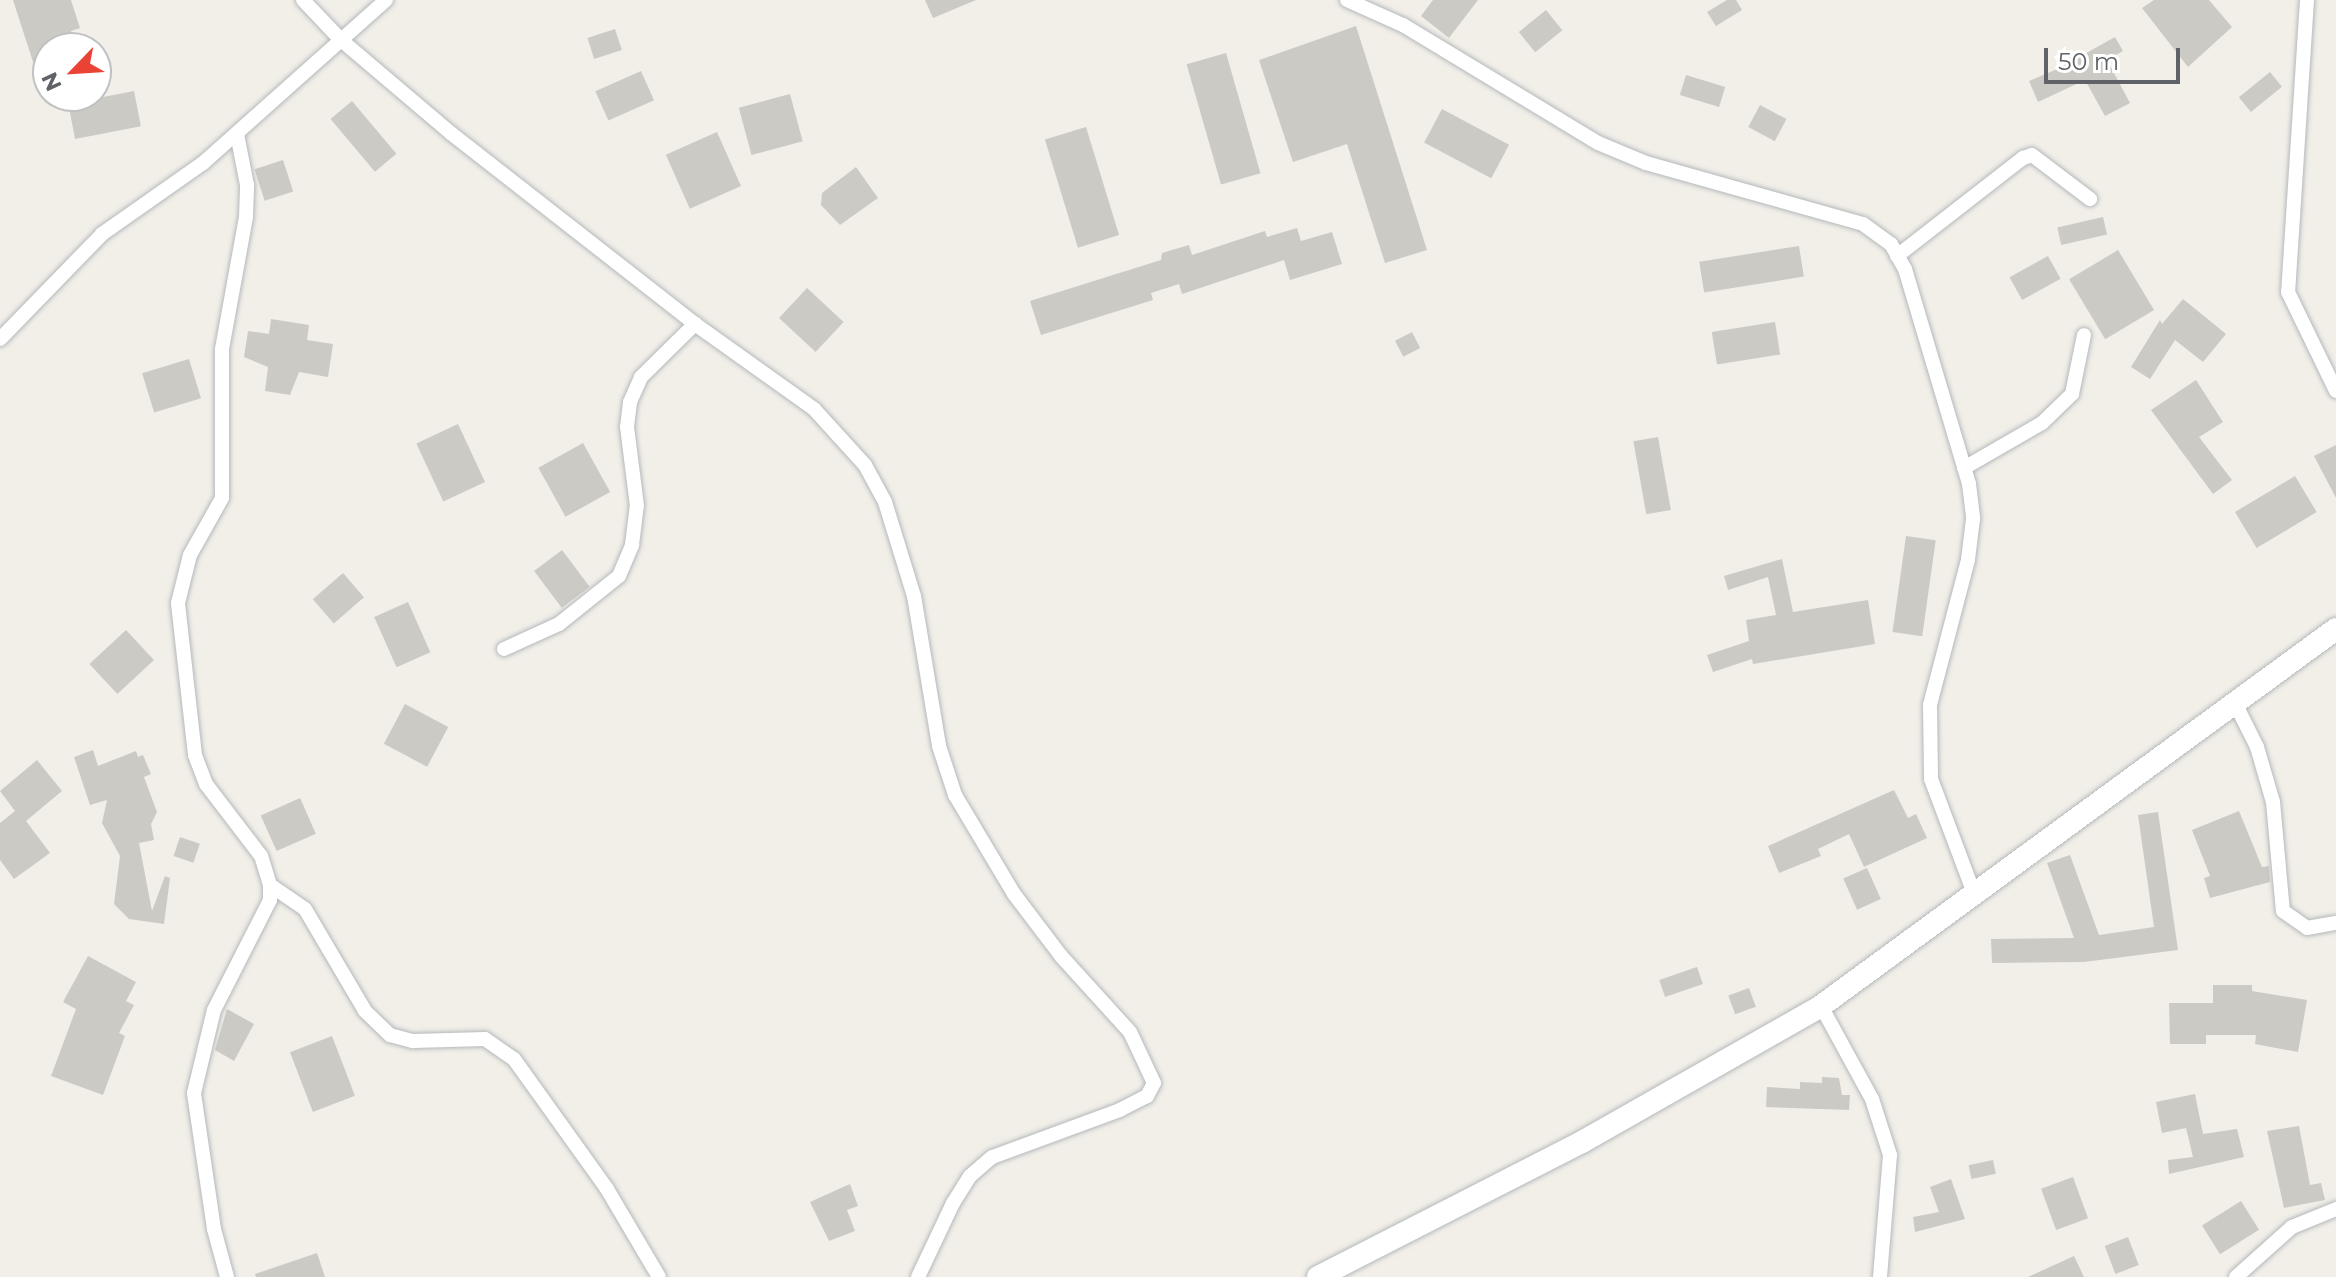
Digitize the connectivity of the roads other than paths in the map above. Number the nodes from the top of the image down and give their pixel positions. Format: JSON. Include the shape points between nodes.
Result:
{"nodes":[{"id":1,"x":303,"y":0,"type":"edge"},
{"id":2,"x":386,"y":0,"type":"edge"},
{"id":3,"x":1347,"y":0,"type":"edge"},
{"id":4,"x":2307,"y":0,"type":"edge"},
{"id":5,"x":341,"y":40,"type":"junction"},
{"id":6,"x":237,"y":134,"type":"junction"},
{"id":7,"x":2090,"y":199,"type":"dead end"},
{"id":8,"x":1897,"y":256,"type":"junction"},
{"id":9,"x":695,"y":324,"type":"junction"},
{"id":10,"x":2084,"y":335,"type":"dead end"},
{"id":11,"x":0,"y":339,"type":"edge"},
{"id":12,"x":2336,"y":391,"type":"edge"},
{"id":13,"x":1964,"y":468,"type":"junction"},
{"id":14,"x":2336,"y":629,"type":"edge"},
{"id":15,"x":504,"y":649,"type":"dead end"},
{"id":16,"x":2235,"y":703,"type":"junction"},
{"id":17,"x":270,"y":885,"type":"junction"},
{"id":18,"x":1973,"y":891,"type":"junction"},
{"id":19,"x":2336,"y":923,"type":"edge"},
{"id":20,"x":1821,"y":1006,"type":"junction"},
{"id":21,"x":2336,"y":1209,"type":"edge"},
{"id":22,"x":227,"y":1277,"type":"edge"},
{"id":23,"x":659,"y":1277,"type":"edge"},
{"id":24,"x":918,"y":1277,"type":"edge"},
{"id":25,"x":1318,"y":1277,"type":"edge"},
{"id":26,"x":1880,"y":1277,"type":"edge"},
{"id":27,"x":2236,"y":1277,"type":"edge"}],
"edges":[{"from":1,"to":5,"type":"street"},
{"from":2,"to":5,"type":"street"},
{"from":3,"to":8,"type":"street","via":[[1403,25],[1598,143],[1646,163],[1863,224],[1891,244]]},
{"from":4,"to":12,"type":"street","via":[[2288,292]]},
{"from":5,"to":6,"type":"street"},
{"from":5,"to":9,"type":"street"},
{"from":6,"to":11,"type":"street","via":[[102,234]]},
{"from":6,"to":17,"type":"street","via":[[246,217],[222,349],[222,498],[190,555],[178,603],[195,755],[206,784],[261,856]]},
{"from":7,"to":8,"type":"street","via":[[2032,155]]},
{"from":8,"to":13,"type":"street"},
{"from":9,"to":15,"type":"street","via":[[641,377],[630,402],[627,427],[637,506],[632,545],[619,576],[559,624]]},
{"from":9,"to":24,"type":"street","via":[[814,409],[865,465],[901,543],[939,746],[955,795],[1014,894],[1130,1032],[1154,1083],[1147,1096],[1120,1110],[992,1157],[970,1176],[953,1203]]},
{"from":10,"to":13,"type":"street","via":[[2081,371],[2066,401],[2042,423]]},
{"from":13,"to":18,"type":"street","via":[[1973,519],[1930,705],[1931,779]]},
{"from":14,"to":16,"type":"main road"},
{"from":16,"to":18,"type":"main road"},
{"from":16,"to":19,"type":"street","via":[[2257,747],[2273,802],[2283,911],[2307,928]]},
{"from":17,"to":22,"type":"street","via":[[270,900],[214,1010],[194,1093],[214,1229]]},
{"from":17,"to":23,"type":"street","via":[[305,909],[365,1011],[390,1035],[413,1041],[485,1039],[514,1059],[590,1163]]},
{"from":18,"to":20,"type":"main road"},
{"from":20,"to":25,"type":"main road","via":[[1582,1142]]},
{"from":20,"to":26,"type":"street","via":[[1872,1099],[1890,1155]]},
{"from":21,"to":27,"type":"street","via":[[2292,1227]]}]}
